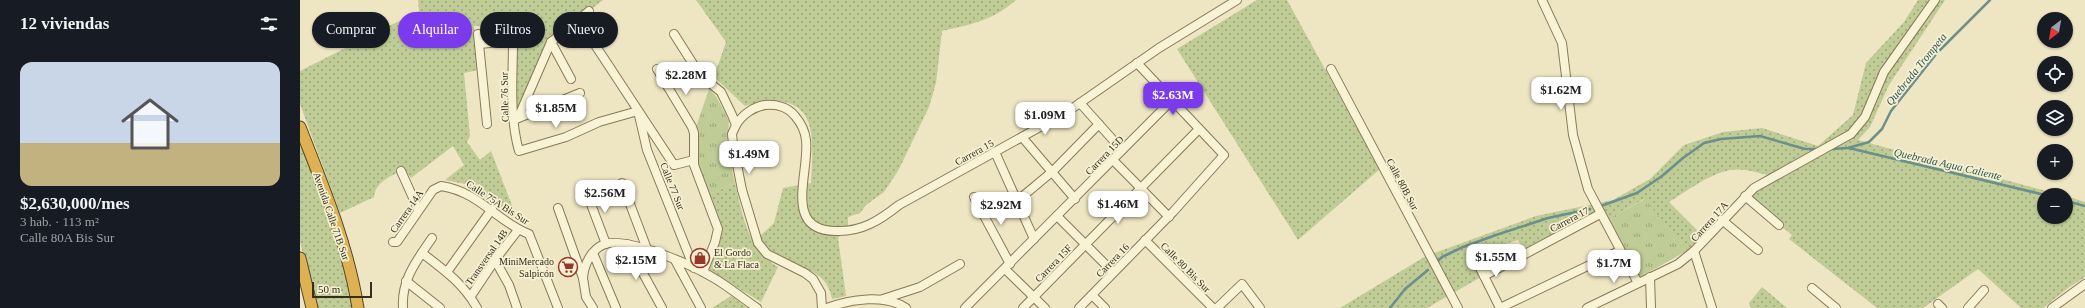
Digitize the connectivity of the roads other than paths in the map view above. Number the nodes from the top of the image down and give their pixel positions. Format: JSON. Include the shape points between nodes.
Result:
{"nodes":[{"id":1,"x":1236,"y":0,"type":"edge"},
{"id":2,"x":1542,"y":0,"type":"edge"},
{"id":3,"x":1935,"y":0,"type":"edge"},
{"id":4,"x":478,"y":34,"type":"dead end"},
{"id":5,"x":674,"y":34,"type":"dead end"},
{"id":6,"x":551,"y":42,"type":"joint"},
{"id":7,"x":479,"y":44,"type":"junction"},
{"id":8,"x":597,"y":48,"type":"edge"},
{"id":9,"x":1137,"y":63,"type":"junction"},
{"id":10,"x":657,"y":69,"type":"dead end"},
{"id":11,"x":1331,"y":69,"type":"dead end"},
{"id":12,"x":571,"y":78,"type":"dead end"},
{"id":13,"x":580,"y":93,"type":"dead end"},
{"id":14,"x":1172,"y":100,"type":"junction"},
{"id":15,"x":1080,"y":103,"type":"junction"},
{"id":16,"x":638,"y":111,"type":"junction"},
{"id":17,"x":516,"y":119,"type":"junction"},
{"id":18,"x":487,"y":124,"type":"dead end"},
{"id":19,"x":1099,"y":124,"type":"junction"},
{"id":20,"x":736,"y":125,"type":"junction"},
{"id":21,"x":300,"y":127,"type":"edge"},
{"id":22,"x":1199,"y":129,"type":"junction"},
{"id":23,"x":1022,"y":137,"type":"junction"},
{"id":24,"x":1122,"y":150,"type":"junction"},
{"id":25,"x":995,"y":152,"type":"junction"},
{"id":26,"x":694,"y":160,"type":"junction"},
{"id":27,"x":1113,"y":160,"type":"junction"},
{"id":28,"x":401,"y":171,"type":"dead end"},
{"id":29,"x":1053,"y":171,"type":"junction"},
{"id":30,"x":622,"y":183,"type":"dead end"},
{"id":31,"x":1141,"y":188,"type":"junction"},
{"id":32,"x":433,"y":190,"type":"joint"},
{"id":33,"x":586,"y":191,"type":"dead end"},
{"id":34,"x":1745,"y":196,"type":"junction"},
{"id":35,"x":974,"y":197,"type":"dead end"},
{"id":36,"x":1075,"y":199,"type":"junction"},
{"id":37,"x":1017,"y":201,"type":"junction"},
{"id":38,"x":558,"y":208,"type":"dead end"},
{"id":39,"x":492,"y":209,"type":"junction"},
{"id":40,"x":418,"y":210,"type":"junction"},
{"id":41,"x":1600,"y":214,"type":"junction"},
{"id":42,"x":1057,"y":216,"type":"junction"},
{"id":43,"x":1169,"y":217,"type":"junction"},
{"id":44,"x":1722,"y":220,"type":"junction"},
{"id":45,"x":1779,"y":225,"type":"dead end"},
{"id":46,"x":518,"y":230,"type":"junction"},
{"id":47,"x":432,"y":238,"type":"dead end"},
{"id":48,"x":1034,"y":239,"type":"junction"},
{"id":49,"x":1145,"y":240,"type":"junction"},
{"id":50,"x":393,"y":242,"type":"dead end"},
{"id":51,"x":606,"y":244,"type":"junction"},
{"id":52,"x":627,"y":244,"type":"junction"},
{"id":53,"x":1085,"y":244,"type":"junction"},
{"id":54,"x":647,"y":249,"type":"junction"},
{"id":55,"x":1758,"y":250,"type":"dead end"},
{"id":56,"x":1619,"y":251,"type":"junction"},
{"id":57,"x":1694,"y":251,"type":"junction"},
{"id":58,"x":593,"y":252,"type":"junction"},
{"id":59,"x":422,"y":253,"type":"junction"},
{"id":60,"x":1474,"y":256,"type":"dead end"},
{"id":61,"x":300,"y":258,"type":"edge"},
{"id":62,"x":495,"y":260,"type":"junction"},
{"id":63,"x":675,"y":260,"type":"junction"},
{"id":64,"x":960,"y":264,"type":"dead end"},
{"id":65,"x":1008,"y":266,"type":"junction"},
{"id":66,"x":694,"y":268,"type":"junction"},
{"id":67,"x":447,"y":272,"type":"junction"},
{"id":68,"x":703,"y":272,"type":"junction"},
{"id":69,"x":1113,"y":272,"type":"junction"},
{"id":70,"x":1484,"y":276,"type":"junction"},
{"id":71,"x":582,"y":278,"type":"junction"},
{"id":72,"x":1650,"y":278,"type":"junction"},
{"id":73,"x":406,"y":280,"type":"junction"},
{"id":74,"x":1638,"y":284,"type":"junction"},
{"id":75,"x":2085,"y":284,"type":"edge"},
{"id":76,"x":1812,"y":288,"type":"dead end"},
{"id":77,"x":1984,"y":290,"type":"dead end"},
{"id":78,"x":1092,"y":295,"type":"junction"},
{"id":79,"x":471,"y":296,"type":"junction"},
{"id":80,"x":1034,"y":297,"type":"junction"},
{"id":81,"x":884,"y":299,"type":"junction"},
{"id":82,"x":841,"y":306,"type":"edge"},
{"id":83,"x":312,"y":308,"type":"edge"},
{"id":84,"x":358,"y":308,"type":"edge"},
{"id":85,"x":403,"y":308,"type":"edge"},
{"id":86,"x":440,"y":308,"type":"edge"},
{"id":87,"x":477,"y":308,"type":"edge"},
{"id":88,"x":517,"y":308,"type":"edge"},
{"id":89,"x":558,"y":308,"type":"edge"},
{"id":90,"x":593,"y":308,"type":"edge"},
{"id":91,"x":616,"y":308,"type":"edge"},
{"id":92,"x":662,"y":308,"type":"edge"},
{"id":93,"x":701,"y":308,"type":"edge"},
{"id":94,"x":758,"y":308,"type":"edge"},
{"id":95,"x":822,"y":308,"type":"edge"},
{"id":96,"x":827,"y":308,"type":"edge"},
{"id":97,"x":906,"y":308,"type":"edge"},
{"id":98,"x":965,"y":308,"type":"edge"},
{"id":99,"x":1023,"y":308,"type":"edge"},
{"id":100,"x":1045,"y":308,"type":"edge"},
{"id":101,"x":1079,"y":308,"type":"edge"},
{"id":102,"x":1105,"y":308,"type":"edge"},
{"id":103,"x":1214,"y":308,"type":"edge"},
{"id":104,"x":1217,"y":308,"type":"edge"},
{"id":105,"x":1260,"y":308,"type":"edge"},
{"id":106,"x":1458,"y":308,"type":"edge"},
{"id":107,"x":1500,"y":308,"type":"edge"},
{"id":108,"x":1586,"y":308,"type":"edge"},
{"id":109,"x":1651,"y":308,"type":"edge"},
{"id":110,"x":1712,"y":308,"type":"edge"},
{"id":111,"x":1836,"y":308,"type":"edge"},
{"id":112,"x":1968,"y":308,"type":"edge"},
{"id":113,"x":2052,"y":308,"type":"edge"}],
"edges":[{"from":1,"to":9,"type":"street","name":"Carrera 15"},
{"from":2,"to":41,"type":"street","via":[[1562,44],[1573,135],[1588,189]]},
{"from":3,"to":34,"type":"street","name":"Carrera 17A","via":[[1884,72],[1865,117],[1856,129],[1842,140],[1754,188]]},
{"from":4,"to":7,"type":"street"},
{"from":5,"to":20,"type":"street","via":[[700,75],[721,92]]},
{"from":6,"to":12,"type":"street"},
{"from":6,"to":17,"type":"street"},
{"from":7,"to":17,"type":"street","name":"Calle 76 Sur","via":[[513,41]]},
{"from":7,"to":18,"type":"street"},
{"from":8,"to":16,"type":"street"},
{"from":9,"to":14,"type":"street"},
{"from":9,"to":15,"type":"street","name":"Carrera 15"},
{"from":10,"to":26,"type":"street","via":[[690,122],[694,133]]},
{"from":11,"to":106,"type":"street","name":"Calle 80B Sur"},
{"from":13,"to":17,"type":"street"},
{"from":14,"to":22,"type":"street"},
{"from":14,"to":24,"type":"street","name":"Carrera 15D"},
{"from":15,"to":19,"type":"street"},
{"from":15,"to":23,"type":"street","name":"Carrera 15"},
{"from":16,"to":17,"type":"street","name":"Calle 76 Sur","via":[[519,151],[515,138]]},
{"from":16,"to":26,"type":"street","via":[[674,165]]},
{"from":16,"to":66,"type":"street","name":"Calle 77 Sur","via":[[648,150]]},
{"from":19,"to":24,"type":"street"},
{"from":19,"to":29,"type":"street"},
{"from":20,"to":25,"type":"street","name":"Carrera 15","via":[[746,113],[766,105],[783,107],[797,118],[806,140],[802,188],[804,210],[808,219],[825,230],[858,229],[873,223],[899,205]]},
{"from":20,"to":95,"type":"street","via":[[732,139],[740,183],[758,243],[767,254],[805,273],[813,280],[821,293]]},
{"from":21,"to":84,"type":"highway","name":"Avenida Calle 71B Sur","via":[[339,230]]},
{"from":22,"to":31,"type":"street","name":"Carrera 15F"},
{"from":22,"to":43,"type":"street","name":"Carrera 16","via":[[1224,156]]},
{"from":23,"to":25,"type":"street","name":"Carrera 15"},
{"from":23,"to":29,"type":"street"},
{"from":24,"to":27,"type":"street","name":"Carrera 15D"},
{"from":25,"to":37,"type":"street"},
{"from":26,"to":68,"type":"street","via":[[718,228]]},
{"from":27,"to":31,"type":"street"},
{"from":27,"to":36,"type":"street","name":"Carrera 15D"},
{"from":28,"to":40,"type":"street"},
{"from":29,"to":36,"type":"street"},
{"from":29,"to":37,"type":"street"},
{"from":30,"to":54,"type":"street"},
{"from":31,"to":43,"type":"street"},
{"from":31,"to":53,"type":"street","name":"Carrera 15F"},
{"from":32,"to":39,"type":"street","name":"Calle 75A Bis Sur","via":[[441,186],[464,191]]},
{"from":32,"to":40,"type":"street","name":"Carrera 14A"},
{"from":33,"to":51,"type":"street"},
{"from":34,"to":44,"type":"street","name":"Carrera 17A"},
{"from":34,"to":45,"type":"street"},
{"from":35,"to":65,"type":"street"},
{"from":36,"to":42,"type":"street","name":"Carrera 15D"},
{"from":37,"to":48,"type":"street"},
{"from":38,"to":71,"type":"street"},
{"from":39,"to":46,"type":"street","name":"Calle 75A Bis Sur"},
{"from":39,"to":67,"type":"street"},
{"from":40,"to":50,"type":"street","name":"Carrera 14A","via":[[397,242]]},
{"from":41,"to":56,"type":"street"},
{"from":41,"to":70,"type":"street","name":"Carrera 17"},
{"from":42,"to":48,"type":"street","name":"Carrera 15D"},
{"from":42,"to":53,"type":"street"},
{"from":43,"to":49,"type":"street","name":"Carrera 16"},
{"from":44,"to":55,"type":"street"},
{"from":44,"to":57,"type":"street","name":"Carrera 17A"},
{"from":46,"to":62,"type":"street","name":"Transversal 14B"},
{"from":46,"to":89,"type":"street","name":"Calle 75A Bis Sur","via":[[529,234]]},
{"from":47,"to":59,"type":"street"},
{"from":48,"to":65,"type":"street","name":"Carrera 15D"},
{"from":49,"to":69,"type":"street","name":"Carrera 16"},
{"from":49,"to":103,"type":"street","name":"Calle 80 Bis Sur"},
{"from":51,"to":52,"type":"street"},
{"from":51,"to":58,"type":"street"},
{"from":52,"to":54,"type":"street"},
{"from":52,"to":92,"type":"street"},
{"from":53,"to":69,"type":"street"},
{"from":53,"to":80,"type":"street","name":"Carrera 15F"},
{"from":54,"to":63,"type":"street"},
{"from":56,"to":74,"type":"street"},
{"from":56,"to":107,"type":"street"},
{"from":57,"to":72,"type":"street","name":"Carrera 17A","via":[[1678,264]]},
{"from":57,"to":110,"type":"street"},
{"from":58,"to":71,"type":"street"},
{"from":58,"to":91,"type":"street"},
{"from":59,"to":67,"type":"street"},
{"from":59,"to":73,"type":"street"},
{"from":60,"to":70,"type":"street"},
{"from":61,"to":83,"type":"highway"},
{"from":62,"to":79,"type":"street","name":"Transversal 14B"},
{"from":62,"to":88,"type":"street","via":[[509,285]]},
{"from":63,"to":66,"type":"street"},
{"from":63,"to":93,"type":"street"},
{"from":64,"to":81,"type":"street","via":[[920,287]]},
{"from":65,"to":80,"type":"street"},
{"from":65,"to":98,"type":"street","name":"Carrera 15D"},
{"from":66,"to":68,"type":"street"},
{"from":67,"to":79,"type":"street"},
{"from":68,"to":94,"type":"street"},
{"from":69,"to":78,"type":"street","name":"Carrera 16"},
{"from":70,"to":107,"type":"street"},
{"from":71,"to":90,"type":"street","via":[[586,297]]},
{"from":72,"to":74,"type":"street","name":"Carrera 17A"},
{"from":72,"to":109,"type":"street"},
{"from":73,"to":85,"type":"street"},
{"from":73,"to":86,"type":"street"},
{"from":74,"to":108,"type":"street","name":"Carrera 17A"},
{"from":75,"to":113,"type":"street"},
{"from":76,"to":111,"type":"street"},
{"from":77,"to":112,"type":"street"},
{"from":78,"to":101,"type":"street","name":"Carrera 16"},
{"from":78,"to":102,"type":"street"},
{"from":79,"to":87,"type":"street"},
{"from":80,"to":99,"type":"street","name":"Carrera 15F"},
{"from":80,"to":100,"type":"street"},
{"from":81,"to":82,"type":"street"},
{"from":81,"to":97,"type":"street","via":[[895,301]]},
{"from":82,"to":96,"type":"street"},
{"from":104,"to":105,"type":"street","via":[[1242,284]]}]}
